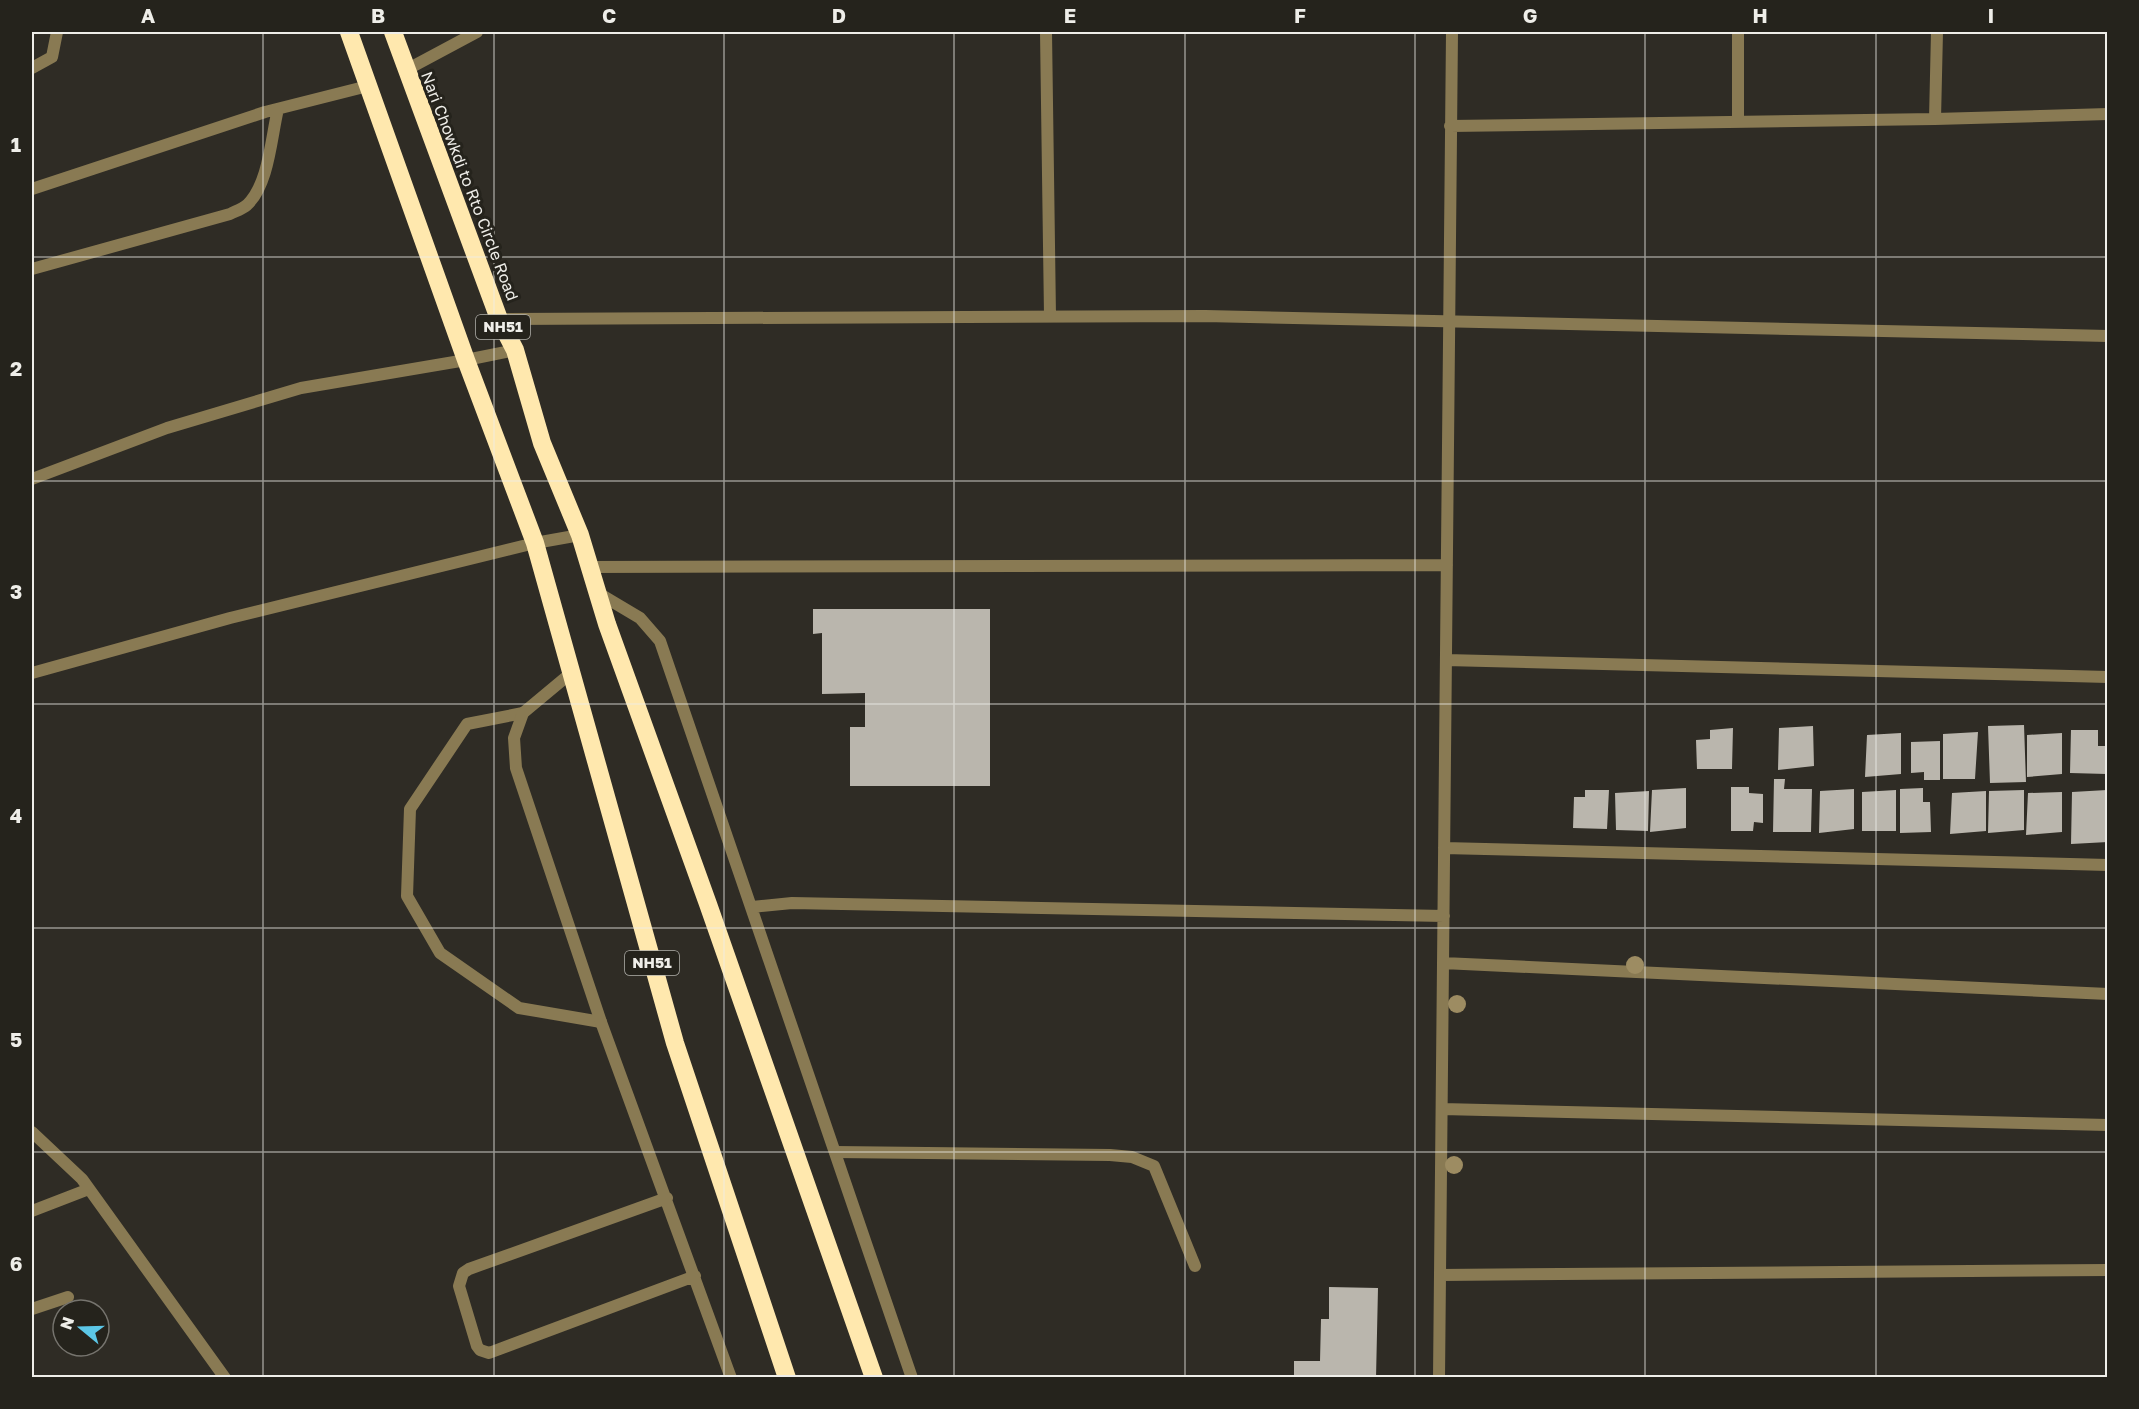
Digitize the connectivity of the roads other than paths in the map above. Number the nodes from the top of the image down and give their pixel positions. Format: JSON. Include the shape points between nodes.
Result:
{"nodes":[{"id":1,"x":57,"y":32,"type":"edge"},
{"id":2,"x":349,"y":32,"type":"edge"},
{"id":3,"x":393,"y":32,"type":"edge"},
{"id":4,"x":477,"y":32,"type":"edge"},
{"id":5,"x":1046,"y":32,"type":"edge"},
{"id":6,"x":1452,"y":32,"type":"edge"},
{"id":7,"x":1738,"y":32,"type":"edge"},
{"id":8,"x":1937,"y":32,"type":"edge"},
{"id":9,"x":32,"y":68,"type":"edge"},
{"id":10,"x":406,"y":69,"type":"junction"},
{"id":11,"x":368,"y":86,"type":"junction"},
{"id":12,"x":278,"y":109,"type":"junction"},
{"id":13,"x":2108,"y":114,"type":"edge"},
{"id":14,"x":1935,"y":119,"type":"junction"},
{"id":15,"x":1738,"y":122,"type":"junction"},
{"id":16,"x":1450,"y":126,"type":"junction"},
{"id":17,"x":32,"y":189,"type":"edge"},
{"id":18,"x":32,"y":269,"type":"edge"},
{"id":19,"x":1050,"y":316,"type":"junction"},
{"id":20,"x":499,"y":319,"type":"junction"},
{"id":21,"x":1449,"y":321,"type":"junction"},
{"id":22,"x":2108,"y":336,"type":"edge"},
{"id":23,"x":515,"y":350,"type":"junction"},
{"id":24,"x":466,"y":360,"type":"junction"},
{"id":25,"x":32,"y":479,"type":"edge"},
{"id":26,"x":579,"y":535,"type":"junction"},
{"id":27,"x":535,"y":543,"type":"junction"},
{"id":28,"x":1447,"y":565,"type":"junction"},
{"id":29,"x":590,"y":567,"type":"junction"},
{"id":30,"x":597,"y":592,"type":"junction"},
{"id":31,"x":1446,"y":660,"type":"junction"},
{"id":32,"x":32,"y":673,"type":"edge"},
{"id":33,"x":571,"y":673,"type":"junction"},
{"id":34,"x":2108,"y":677,"type":"edge"},
{"id":35,"x":523,"y":713,"type":"junction"},
{"id":36,"x":1444,"y":848,"type":"junction"},
{"id":37,"x":2108,"y":866,"type":"edge"},
{"id":38,"x":752,"y":907,"type":"junction"},
{"id":39,"x":1444,"y":916,"type":"junction"},
{"id":40,"x":1443,"y":963,"type":"junction"},
{"id":41,"x":2108,"y":994,"type":"edge"},
{"id":42,"x":601,"y":1022,"type":"junction"},
{"id":43,"x":1442,"y":1109,"type":"junction"},
{"id":44,"x":2108,"y":1125,"type":"edge"},
{"id":45,"x":32,"y":1132,"type":"edge"},
{"id":46,"x":836,"y":1152,"type":"junction"},
{"id":47,"x":89,"y":1189,"type":"junction"},
{"id":48,"x":667,"y":1198,"type":"junction"},
{"id":49,"x":32,"y":1211,"type":"edge"},
{"id":50,"x":1195,"y":1266,"type":"dead end"},
{"id":51,"x":2108,"y":1270,"type":"edge"},
{"id":52,"x":1440,"y":1275,"type":"junction"},
{"id":53,"x":694,"y":1276,"type":"junction"},
{"id":54,"x":68,"y":1297,"type":"dead end"},
{"id":55,"x":32,"y":1309,"type":"edge"},
{"id":56,"x":225,"y":1377,"type":"edge"},
{"id":57,"x":731,"y":1377,"type":"edge"},
{"id":58,"x":787,"y":1377,"type":"edge"},
{"id":59,"x":874,"y":1377,"type":"edge"},
{"id":60,"x":912,"y":1377,"type":"edge"},
{"id":61,"x":1439,"y":1377,"type":"edge"}],
"edges":[{"from":1,"to":9,"type":"street","via":[[52,57]]},
{"from":2,"to":11,"type":"highway","number":"NH51"},
{"from":3,"to":10,"type":"highway","name":"Nari Chowkdi to Rto Circle Road","number":"NH51"},
{"from":4,"to":10,"type":"street"},
{"from":5,"to":19,"type":"street"},
{"from":6,"to":16,"type":"street"},
{"from":7,"to":15,"type":"street"},
{"from":8,"to":14,"type":"street"},
{"from":10,"to":20,"type":"highway","name":"Nari Chowkdi to Rto Circle Road","number":"NH51"},
{"from":11,"to":12,"type":"street"},
{"from":11,"to":24,"type":"highway","number":"NH51"},
{"from":12,"to":17,"type":"street"},
{"from":12,"to":18,"type":"street","via":[[262,181],[245,207]]},
{"from":13,"to":14,"type":"street"},
{"from":14,"to":15,"type":"street"},
{"from":15,"to":16,"type":"street"},
{"from":16,"to":21,"type":"street"},
{"from":19,"to":20,"type":"street"},
{"from":19,"to":21,"type":"street"},
{"from":20,"to":23,"type":"highway","name":"Nari Chowkdi to Rto Circle Road","number":"NH51"},
{"from":21,"to":22,"type":"street"},
{"from":21,"to":28,"type":"street"},
{"from":23,"to":24,"type":"street"},
{"from":23,"to":26,"type":"highway","name":"Nari Chowkdi to Rto Circle Road","number":"NH51","via":[[542,443]]},
{"from":24,"to":25,"type":"street","via":[[301,388],[167,428]]},
{"from":24,"to":27,"type":"highway","number":"NH51"},
{"from":26,"to":27,"type":"street"},
{"from":26,"to":29,"type":"highway","name":"Nari Chowkdi to Rto Circle Road","number":"NH51"},
{"from":27,"to":32,"type":"street","via":[[230,618]]},
{"from":27,"to":33,"type":"highway","number":"NH51"},
{"from":28,"to":29,"type":"street"},
{"from":28,"to":31,"type":"street"},
{"from":29,"to":30,"type":"highway","name":"Nari Chowkdi to Rto Circle Road","number":"NH51"},
{"from":30,"to":38,"type":"street","via":[[640,618],[660,641]]},
{"from":30,"to":59,"type":"highway","name":"Nari Chowkdi to Rto Circle Road","number":"NH51"},
{"from":31,"to":34,"type":"street"},
{"from":31,"to":36,"type":"street"},
{"from":33,"to":35,"type":"street"},
{"from":33,"to":58,"type":"highway","number":"NH51","via":[[675,1043]]},
{"from":35,"to":42,"type":"street","via":[[514,738],[516,768]]},
{"from":35,"to":42,"type":"street","via":[[466,724],[410,809],[407,896],[440,953],[519,1008]]},
{"from":36,"to":37,"type":"street"},
{"from":36,"to":39,"type":"street"},
{"from":38,"to":39,"type":"street","via":[[792,903]]},
{"from":38,"to":46,"type":"street"},
{"from":39,"to":40,"type":"street"},
{"from":40,"to":41,"type":"street"},
{"from":40,"to":43,"type":"street"},
{"from":42,"to":48,"type":"street"},
{"from":43,"to":44,"type":"street"},
{"from":43,"to":52,"type":"street"},
{"from":45,"to":47,"type":"street"},
{"from":46,"to":50,"type":"street","via":[[1132,1157],[1154,1166]]},
{"from":46,"to":60,"type":"street"},
{"from":47,"to":49,"type":"street"},
{"from":47,"to":56,"type":"street"},
{"from":48,"to":53,"type":"street"},
{"from":48,"to":53,"type":"street","via":[[463,1273],[459,1286],[477,1346],[489,1353]]},
{"from":51,"to":52,"type":"street"},
{"from":52,"to":61,"type":"street"},
{"from":53,"to":57,"type":"street"},
{"from":54,"to":55,"type":"street"}]}
